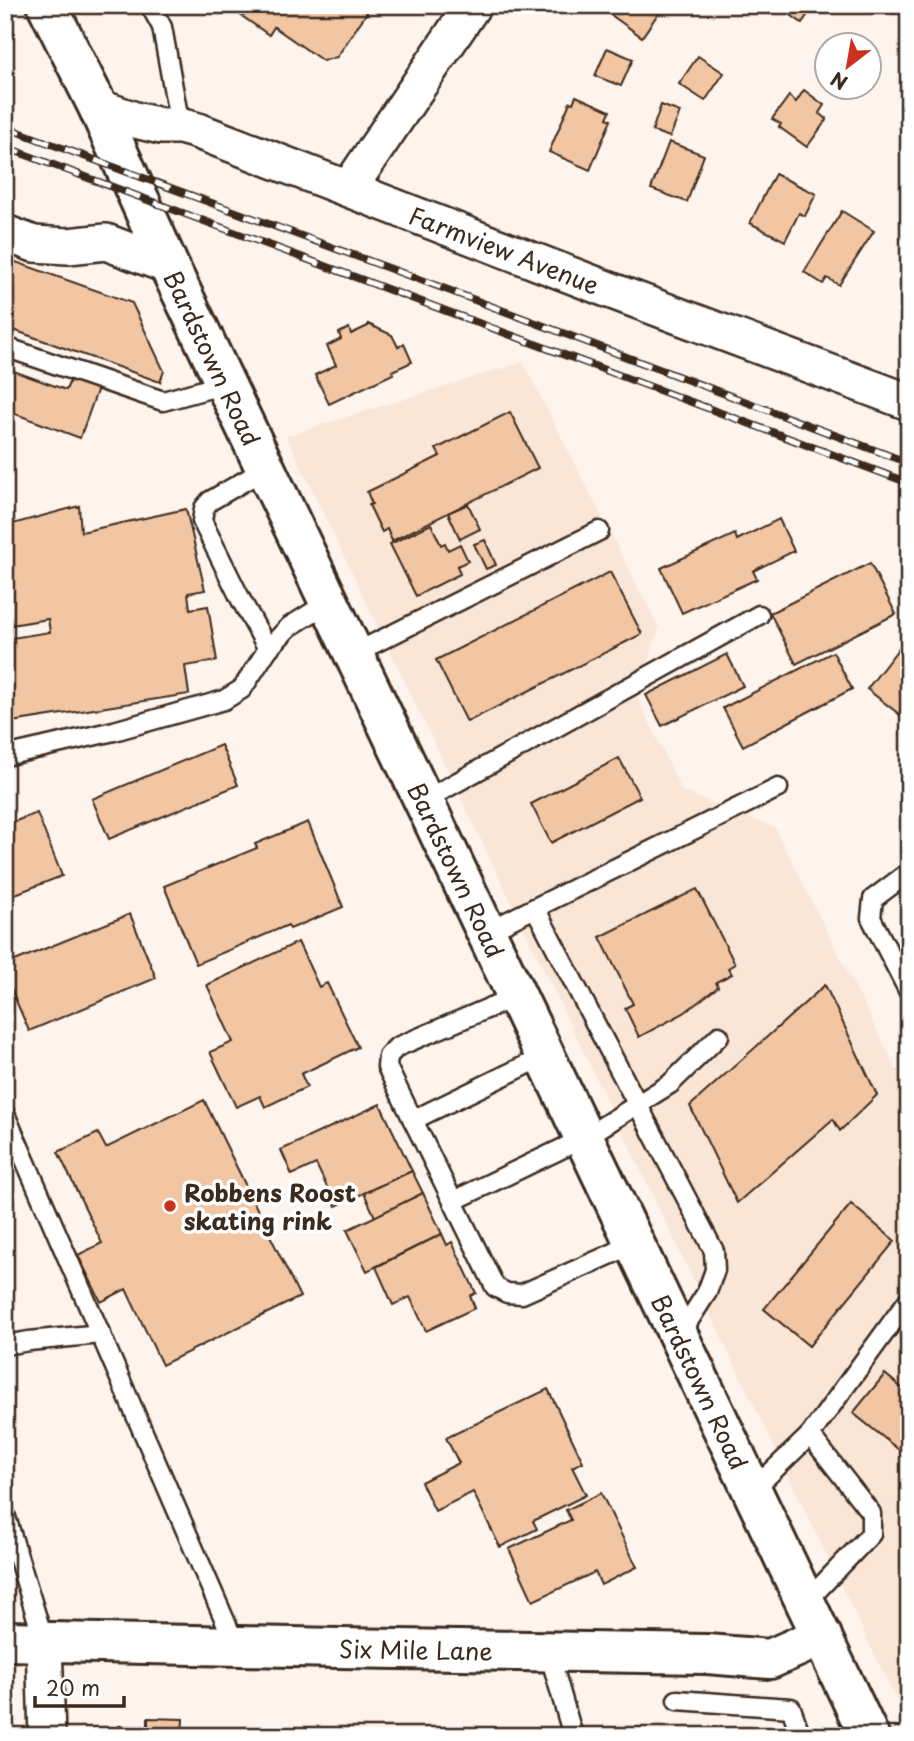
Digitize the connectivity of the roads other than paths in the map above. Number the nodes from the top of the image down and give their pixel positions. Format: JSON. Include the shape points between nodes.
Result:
{"nodes":[{"id":1,"x":47,"y":5,"type":"edge"},
{"id":2,"x":150,"y":5,"type":"edge"},
{"id":3,"x":473,"y":5,"type":"edge"},
{"id":4,"x":98,"y":107,"type":"junction"},
{"id":5,"x":180,"y":126,"type":"junction"},
{"id":6,"x":349,"y":188,"type":"junction"},
{"id":7,"x":5,"y":233,"type":"edge"},
{"id":8,"x":169,"y":267,"type":"junction"},
{"id":9,"x":5,"y":346,"type":"edge"},
{"id":10,"x":225,"y":384,"type":"junction"},
{"id":11,"x":909,"y":402,"type":"edge"},
{"id":12,"x":265,"y":469,"type":"junction"},
{"id":13,"x":599,"y":531,"type":"dead end"},
{"id":14,"x":329,"y":602,"type":"junction"},
{"id":15,"x":759,"y":615,"type":"dead end"},
{"id":16,"x":268,"y":649,"type":"junction"},
{"id":17,"x":353,"y":654,"type":"junction"},
{"id":18,"x":5,"y":756,"type":"edge"},
{"id":19,"x":778,"y":788,"type":"dead end"},
{"id":20,"x":423,"y":801,"type":"junction"},
{"id":21,"x":909,"y":872,"type":"edge"},
{"id":22,"x":535,"y":908,"type":"junction"},
{"id":23,"x":486,"y":932,"type":"junction"},
{"id":24,"x":909,"y":992,"type":"edge"},
{"id":25,"x":517,"y":996,"type":"junction"},
{"id":26,"x":719,"y":1036,"type":"dead end"},
{"id":27,"x":545,"y":1056,"type":"junction"},
{"id":28,"x":638,"y":1105,"type":"junction"},
{"id":29,"x":6,"y":1115,"type":"edge"},
{"id":30,"x":412,"y":1120,"type":"junction"},
{"id":31,"x":584,"y":1138,"type":"junction"},
{"id":32,"x":453,"y":1201,"type":"junction"},
{"id":33,"x":634,"y":1244,"type":"junction"},
{"id":34,"x":909,"y":1299,"type":"edge"},
{"id":35,"x":101,"y":1334,"type":"junction"},
{"id":36,"x":679,"y":1336,"type":"junction"},
{"id":37,"x":5,"y":1345,"type":"edge"},
{"id":38,"x":810,"y":1435,"type":"junction"},
{"id":39,"x":752,"y":1491,"type":"junction"},
{"id":40,"x":5,"y":1514,"type":"edge"},
{"id":41,"x":806,"y":1602,"type":"junction"},
{"id":42,"x":822,"y":1636,"type":"junction"},
{"id":43,"x":5,"y":1640,"type":"edge"},
{"id":44,"x":44,"y":1641,"type":"junction"},
{"id":45,"x":236,"y":1646,"type":"junction"},
{"id":46,"x":549,"y":1652,"type":"junction"},
{"id":47,"x":677,"y":1700,"type":"dead end"},
{"id":48,"x":862,"y":1734,"type":"edge"},
{"id":49,"x":47,"y":1736,"type":"edge"},
{"id":50,"x":573,"y":1736,"type":"edge"},
{"id":51,"x":801,"y":1736,"type":"edge"}],
"edges":[{"from":1,"to":4,"type":"main road","name":"Bardstown Road"},
{"from":2,"to":5,"type":"lane","via":[[162,27]]},
{"from":3,"to":6,"type":"street"},
{"from":4,"to":5,"type":"street","name":"Farmview Avenue","via":[[135,120]]},
{"from":4,"to":8,"type":"main road","name":"Bardstown Road"},
{"from":5,"to":6,"type":"street","name":"Farmview Avenue"},
{"from":6,"to":11,"type":"street","name":"Farmview Avenue"},
{"from":7,"to":8,"type":"street","via":[[33,244],[106,242]]},
{"from":8,"to":10,"type":"main road","name":"Bardstown Road"},
{"from":9,"to":10,"type":"lane","via":[[163,401]]},
{"from":10,"to":12,"type":"main road","name":"Bardstown Road"},
{"from":12,"to":14,"type":"main road","name":"Bardstown Road"},
{"from":12,"to":16,"type":"lane","via":[[211,501],[204,508],[202,521]]},
{"from":13,"to":17,"type":"lane"},
{"from":14,"to":16,"type":"lane","via":[[289,628]]},
{"from":14,"to":17,"type":"main road","name":"Bardstown Road"},
{"from":15,"to":20,"type":"lane"},
{"from":16,"to":18,"type":"lane","via":[[242,689],[224,700]]},
{"from":17,"to":20,"type":"main road","name":"Bardstown Road"},
{"from":19,"to":22,"type":"lane"},
{"from":20,"to":23,"type":"main road","name":"Bardstown Road"},
{"from":21,"to":24,"type":"lane","via":[[873,899],[871,918]]},
{"from":22,"to":23,"type":"lane"},
{"from":22,"to":28,"type":"lane"},
{"from":23,"to":25,"type":"main road","name":"Bardstown Road"},
{"from":25,"to":27,"type":"main road","name":"Bardstown Road"},
{"from":25,"to":30,"type":"lane","via":[[397,1046],[388,1056],[387,1067]]},
{"from":26,"to":28,"type":"lane","via":[[670,1084]]},
{"from":27,"to":30,"type":"lane"},
{"from":27,"to":31,"type":"main road","name":"Bardstown Road"},
{"from":28,"to":31,"type":"lane"},
{"from":28,"to":36,"type":"lane","via":[[714,1251],[715,1270],[707,1292]]},
{"from":29,"to":35,"type":"lane"},
{"from":30,"to":32,"type":"lane"},
{"from":31,"to":32,"type":"lane"},
{"from":31,"to":33,"type":"main road","name":"Bardstown Road"},
{"from":32,"to":33,"type":"lane","via":[[495,1287],[507,1293],[522,1294]]},
{"from":33,"to":36,"type":"main road","name":"Bardstown Road"},
{"from":34,"to":38,"type":"lane"},
{"from":35,"to":37,"type":"lane"},
{"from":35,"to":45,"type":"lane"},
{"from":36,"to":39,"type":"main road","name":"Bardstown Road"},
{"from":38,"to":39,"type":"lane"},
{"from":38,"to":41,"type":"lane","via":[[871,1513],[871,1534]]},
{"from":39,"to":41,"type":"main road","name":"Bardstown Road"},
{"from":40,"to":44,"type":"lane"},
{"from":41,"to":42,"type":"main road","name":"Bardstown Road"},
{"from":42,"to":46,"type":"main road","name":"Six Mile Lane","via":[[770,1659]]},
{"from":42,"to":48,"type":"main road","name":"Bardstown Road"},
{"from":43,"to":44,"type":"main road","name":"Six Mile Lane"},
{"from":44,"to":45,"type":"main road","name":"Six Mile Lane"},
{"from":44,"to":49,"type":"street"},
{"from":45,"to":46,"type":"main road","name":"Six Mile Lane"},
{"from":46,"to":50,"type":"lane"},
{"from":47,"to":51,"type":"lane","via":[[791,1708]]}]}
